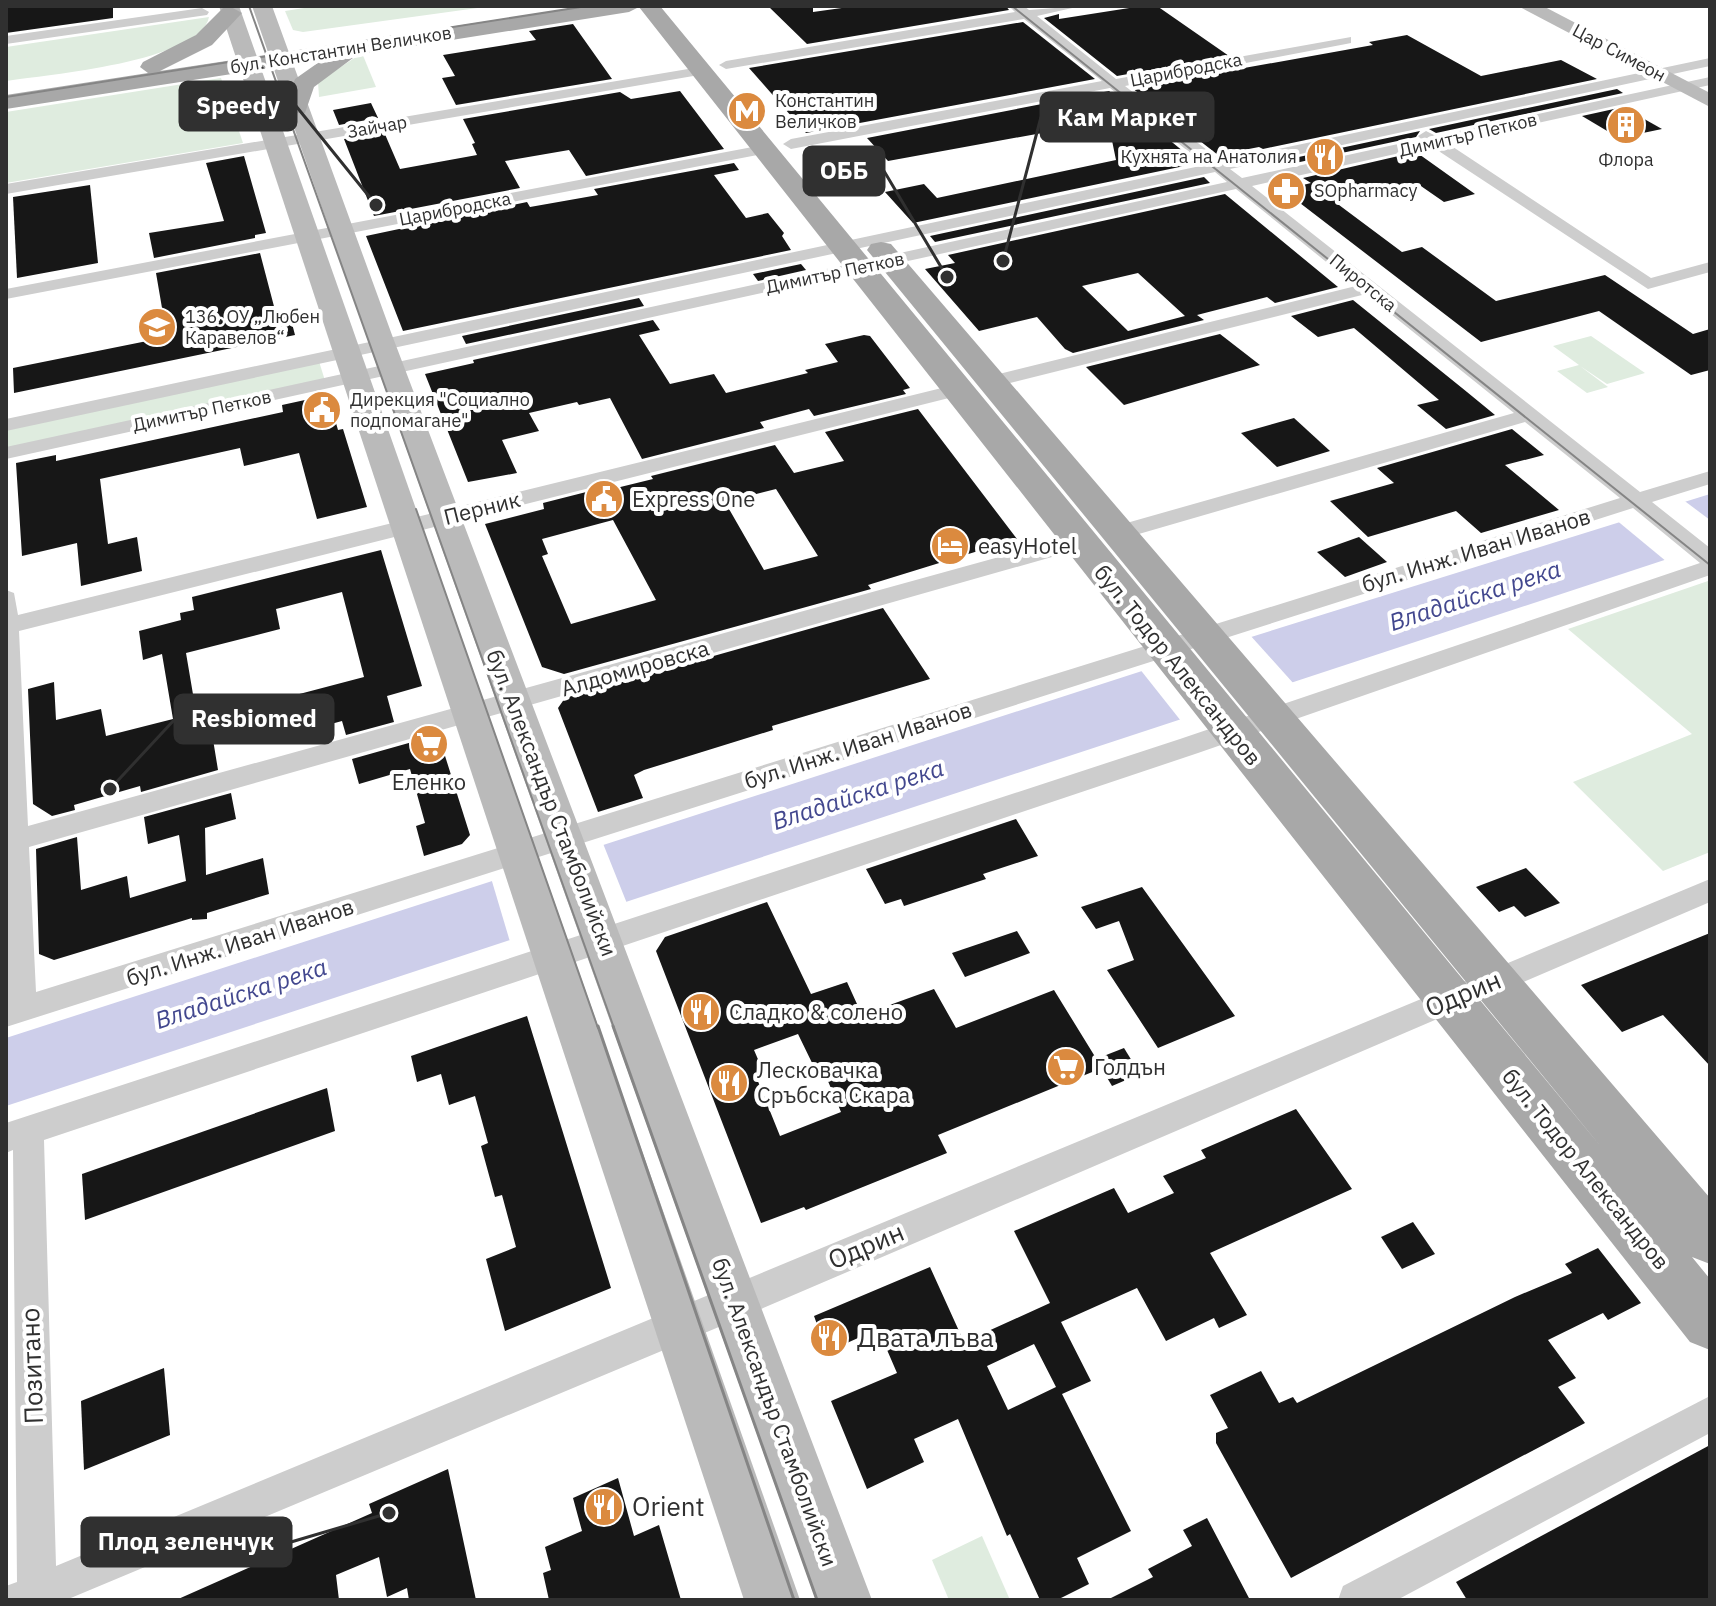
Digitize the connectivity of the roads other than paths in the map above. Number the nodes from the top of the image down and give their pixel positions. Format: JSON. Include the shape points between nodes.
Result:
{"nodes":[{"id":1,"x":262,"y":6,"type":"edge"},
{"id":2,"x":532,"y":6,"type":"edge"},
{"id":3,"x":629,"y":6,"type":"edge"},
{"id":4,"x":649,"y":6,"type":"edge"},
{"id":5,"x":1074,"y":6,"type":"edge"},
{"id":6,"x":1528,"y":6,"type":"edge"},
{"id":7,"x":230,"y":9,"type":"edge"},
{"id":8,"x":1022,"y":10,"type":"edge"},
{"id":9,"x":202,"y":12,"type":"dead end"},
{"id":10,"x":6,"y":40,"type":"edge"},
{"id":11,"x":1346,"y":40,"type":"dead end"},
{"id":12,"x":371,"y":45,"type":"junction"},
{"id":13,"x":279,"y":54,"type":"junction"},
{"id":14,"x":246,"y":59,"type":"junction"},
{"id":15,"x":721,"y":60,"type":"joint"},
{"id":16,"x":1710,"y":62,"type":"edge"},
{"id":17,"x":150,"y":68,"type":"junction"},
{"id":18,"x":700,"y":71,"type":"junction"},
{"id":19,"x":1656,"y":73,"type":"junction"},
{"id":20,"x":1710,"y":81,"type":"edge"},
{"id":21,"x":1113,"y":83,"type":"junction"},
{"id":22,"x":1683,"y":86,"type":"junction"},
{"id":23,"x":6,"y":90,"type":"edge"},
{"id":24,"x":1710,"y":101,"type":"edge"},
{"id":25,"x":6,"y":102,"type":"edge"},
{"id":26,"x":297,"y":108,"type":"junction"},
{"id":27,"x":1466,"y":113,"type":"junction"},
{"id":28,"x":1409,"y":125,"type":"junction"},
{"id":29,"x":1492,"y":129,"type":"junction"},
{"id":30,"x":308,"y":139,"type":"junction"},
{"id":31,"x":274,"y":142,"type":"junction"},
{"id":32,"x":1435,"y":142,"type":"junction"},
{"id":33,"x":791,"y":144,"type":"junction"},
{"id":34,"x":763,"y":150,"type":"junction"},
{"id":35,"x":1216,"y":166,"type":"junction"},
{"id":36,"x":811,"y":168,"type":"dead end"},
{"id":37,"x":1240,"y":185,"type":"junction"},
{"id":38,"x":6,"y":189,"type":"edge"},
{"id":39,"x":1055,"y":200,"type":"junction"},
{"id":40,"x":852,"y":216,"type":"dead end"},
{"id":41,"x":1077,"y":220,"type":"junction"},
{"id":42,"x":342,"y":230,"type":"junction"},
{"id":43,"x":307,"y":237,"type":"junction"},
{"id":44,"x":865,"y":253,"type":"junction"},
{"id":45,"x":1710,"y":267,"type":"edge"},
{"id":46,"x":1370,"y":288,"type":"junction"},
{"id":47,"x":6,"y":294,"type":"edge"},
{"id":48,"x":388,"y":357,"type":"junction"},
{"id":49,"x":351,"y":365,"type":"junction"},
{"id":50,"x":974,"y":386,"type":"junction"},
{"id":51,"x":1528,"y":415,"type":"junction"},
{"id":52,"x":6,"y":425,"type":"edge"},
{"id":53,"x":6,"y":453,"type":"edge"},
{"id":54,"x":1710,"y":477,"type":"edge"},
{"id":55,"x":1640,"y":503,"type":"junction"},
{"id":56,"x":446,"y":517,"type":"junction"},
{"id":57,"x":406,"y":527,"type":"junction"},
{"id":58,"x":1117,"y":533,"type":"junction"},
{"id":59,"x":1079,"y":542,"type":"junction"},
{"id":60,"x":1709,"y":561,"type":"edge"},
{"id":61,"x":6,"y":598,"type":"edge"},
{"id":62,"x":6,"y":626,"type":"edge"},
{"id":63,"x":1205,"y":637,"type":"junction"},
{"id":64,"x":1165,"y":650,"type":"junction"},
{"id":65,"x":514,"y":702,"type":"junction"},
{"id":66,"x":469,"y":715,"type":"junction"},
{"id":67,"x":1247,"y":717,"type":"junction"},
{"id":68,"x":10,"y":842,"type":"edge"},
{"id":69,"x":566,"y":842,"type":"junction"},
{"id":70,"x":519,"y":857,"type":"junction"},
{"id":71,"x":1710,"y":890,"type":"edge"},
{"id":72,"x":601,"y":933,"type":"junction"},
{"id":73,"x":551,"y":950,"type":"junction"},
{"id":74,"x":1494,"y":981,"type":"junction"},
{"id":75,"x":1448,"y":1000,"type":"junction"},
{"id":76,"x":14,"y":1012,"type":"edge"},
{"id":77,"x":17,"y":1135,"type":"edge"},
{"id":78,"x":1710,"y":1238,"type":"edge"},
{"id":79,"x":735,"y":1302,"type":"junction"},
{"id":80,"x":1710,"y":1322,"type":"edge"},
{"id":81,"x":678,"y":1326,"type":"junction"},
{"id":82,"x":1710,"y":1414,"type":"edge"},
{"id":83,"x":31,"y":1598,"type":"edge"},
{"id":84,"x":772,"y":1600,"type":"edge"},
{"id":85,"x":844,"y":1600,"type":"edge"},
{"id":86,"x":1357,"y":1600,"type":"edge"}],
"edges":[{"from":1,"to":13,"type":"main road","name":"бул. Александър Стамболийски"},
{"from":2,"to":13,"type":"main road","name":"бул. Константин Величков"},
{"from":3,"to":12,"type":"main road","name":"бул. Константин Величков"},
{"from":4,"to":18,"type":"main road","name":"бул. Тодор Александров"},
{"from":5,"to":8,"type":"street"},
{"from":6,"to":19,"type":"main road","name":"Цар Симеон"},
{"from":7,"to":14,"type":"main road","name":"бул. Александър Стамболийски"},
{"from":7,"to":17,"type":"main road","via":[[204,40]]},
{"from":8,"to":15,"type":"street"},
{"from":8,"to":21,"type":"street","name":"Пиротска"},
{"from":9,"to":10,"type":"street"},
{"from":11,"to":21,"type":"street","name":"Царибродска"},
{"from":12,"to":13,"type":"main road","name":"бул. Константин Величков"},
{"from":12,"to":26,"type":"main road","via":[[310,76]]},
{"from":13,"to":14,"type":"main road","name":"бул. Константин Величков"},
{"from":13,"to":26,"type":"main road","name":"бул. Александър Стамболийски"},
{"from":14,"to":17,"type":"main road","name":"бул. Константин Величков"},
{"from":14,"to":25,"type":"main road","name":"бул. Константин Величков"},
{"from":14,"to":31,"type":"main road","name":"бул. Александър Стамболийски"},
{"from":15,"to":33,"type":"main road"},
{"from":16,"to":19,"type":"street","name":"Димитър Петков"},
{"from":17,"to":23,"type":"main road","name":"бул. Константин Величков"},
{"from":18,"to":30,"type":"street","name":"Зайчар"},
{"from":18,"to":34,"type":"main road","name":"бул. Тодор Александров"},
{"from":19,"to":22,"type":"main road","name":"Цар Симеон"},
{"from":19,"to":27,"type":"street","name":"Димитър Петков"},
{"from":20,"to":22,"type":"street","name":"Димитър Петков"},
{"from":21,"to":33,"type":"street","name":"Царибродска"},
{"from":21,"to":35,"type":"street","name":"Пиротска"},
{"from":22,"to":24,"type":"main road","name":"Цар Симеон"},
{"from":22,"to":29,"type":"street","name":"Димитър Петков"},
{"from":26,"to":30,"type":"main road","name":"бул. Александър Стамболийски"},
{"from":27,"to":28,"type":"street","name":"Димитър Петков"},
{"from":27,"to":29,"type":"street"},
{"from":28,"to":32,"type":"street"},
{"from":28,"to":35,"type":"street","name":"Димитър Петков"},
{"from":29,"to":32,"type":"street","name":"Димитър Петков"},
{"from":30,"to":31,"type":"street","name":"Зайчар"},
{"from":30,"to":42,"type":"main road","name":"бул. Александър Стамболийски"},
{"from":31,"to":38,"type":"street","name":"Зайчар"},
{"from":31,"to":43,"type":"main road","name":"бул. Александър Стамболийски"},
{"from":32,"to":37,"type":"street","name":"Димитър Петков"},
{"from":32,"to":45,"type":"street","via":[[1648,284]]},
{"from":33,"to":36,"type":"main road"},
{"from":34,"to":42,"type":"street","name":"Царибродска"},
{"from":34,"to":44,"type":"main road","name":"бул. Тодор Александров"},
{"from":35,"to":37,"type":"street","name":"Пиротска"},
{"from":35,"to":39,"type":"street","name":"Димитър Петков"},
{"from":37,"to":41,"type":"street","name":"Димитър Петков"},
{"from":37,"to":46,"type":"street","name":"Пиротска"},
{"from":39,"to":41,"type":"street"},
{"from":39,"to":44,"type":"street","name":"Димитър Петков"},
{"from":40,"to":44,"type":"main road","name":"бул. Тодор Александров"},
{"from":41,"to":44,"type":"street","name":"Димитър Петков"},
{"from":42,"to":43,"type":"street","name":"Царибродска"},
{"from":42,"to":48,"type":"main road","name":"бул. Александър Стамболийски"},
{"from":43,"to":47,"type":"street","name":"Царибродска"},
{"from":43,"to":49,"type":"main road","name":"бул. Александър Стамболийски"},
{"from":44,"to":48,"type":"street","name":"Димитър Петков"},
{"from":44,"to":48,"type":"street","name":"Димитър Петков"},
{"from":44,"to":50,"type":"main road","name":"бул. Тодор Александров"},
{"from":46,"to":50,"type":"street","name":"Перник"},
{"from":46,"to":51,"type":"street","name":"Пиротска"},
{"from":48,"to":49,"type":"street","name":"Димитър Петков"},
{"from":48,"to":49,"type":"street","name":"Димитър Петков"},
{"from":48,"to":56,"type":"main road","name":"бул. Александър Стамболийски"},
{"from":49,"to":52,"type":"street","name":"Димитър Петков"},
{"from":49,"to":53,"type":"street","name":"Димитър Петков"},
{"from":49,"to":57,"type":"main road","name":"бул. Александър Стамболийски"},
{"from":50,"to":56,"type":"street","name":"Перник"},
{"from":50,"to":58,"type":"main road","name":"бул. Тодор Александров"},
{"from":50,"to":59,"type":"main road","name":"бул. Тодор Александров"},
{"from":51,"to":55,"type":"street","name":"Пиротска"},
{"from":51,"to":58,"type":"street"},
{"from":54,"to":55,"type":"street","name":"бул. Инж. Иван Иванов"},
{"from":55,"to":60,"type":"street","name":"Пиротска"},
{"from":55,"to":63,"type":"street","name":"бул. Инж. Иван Иванов"},
{"from":56,"to":57,"type":"street","name":"Перник"},
{"from":56,"to":65,"type":"main road","name":"бул. Александър Стамболийски"},
{"from":57,"to":62,"type":"street","name":"Перник"},
{"from":57,"to":66,"type":"main road","name":"бул. Александър Стамболийски"},
{"from":58,"to":63,"type":"main road","name":"бул. Тодор Александров"},
{"from":59,"to":64,"type":"main road","name":"бул. Тодор Александров"},
{"from":59,"to":65,"type":"street","name":"Алдомировска"},
{"from":60,"to":67,"type":"street"},
{"from":61,"to":62,"type":"street"},
{"from":62,"to":68,"type":"street"},
{"from":63,"to":64,"type":"street","name":"бул. Инж. Иван Иванов"},
{"from":63,"to":67,"type":"main road","name":"бул. Тодор Александров"},
{"from":64,"to":67,"type":"main road","name":"бул. Тодор Александров"},
{"from":64,"to":69,"type":"street","name":"бул. Инж. Иван Иванов"},
{"from":65,"to":66,"type":"street","name":"Алдомировска"},
{"from":65,"to":69,"type":"main road","name":"бул. Александър Стамболийски"},
{"from":66,"to":68,"type":"street","name":"Алдомировска"},
{"from":66,"to":70,"type":"main road","name":"бул. Александър Стамболийски"},
{"from":67,"to":72,"type":"street"},
{"from":67,"to":74,"type":"main road","name":"бул. Тодор Александров"},
{"from":67,"to":75,"type":"main road","name":"бул. Тодор Александров"},
{"from":68,"to":76,"type":"street"},
{"from":69,"to":70,"type":"street","name":"бул. Инж. Иван Иванов"},
{"from":69,"to":72,"type":"main road","name":"бул. Александър Стамболийски"},
{"from":70,"to":73,"type":"main road","name":"бул. Александър Стамболийски"},
{"from":70,"to":76,"type":"street","name":"бул. Инж. Иван Иванов"},
{"from":71,"to":74,"type":"street","name":"Одрин"},
{"from":72,"to":73,"type":"street"},
{"from":72,"to":79,"type":"main road","name":"бул. Александър Стамболийски"},
{"from":73,"to":77,"type":"street"},
{"from":73,"to":81,"type":"main road","name":"бул. Александър Стамболийски"},
{"from":74,"to":75,"type":"street","name":"Одрин"},
{"from":74,"to":78,"type":"main road","name":"бул. Тодор Александров"},
{"from":75,"to":79,"type":"street","name":"Одрин"},
{"from":75,"to":80,"type":"main road","name":"бул. Тодор Александров"},
{"from":77,"to":83,"type":"street","name":"Позитано"},
{"from":79,"to":81,"type":"street","name":"Одрин"},
{"from":79,"to":85,"type":"main road","name":"бул. Александър Стамболийски"},
{"from":81,"to":83,"type":"street","name":"Одрин"},
{"from":81,"to":84,"type":"main road","name":"бул. Александър Стамболийски"},
{"from":82,"to":86,"type":"street"}]}
